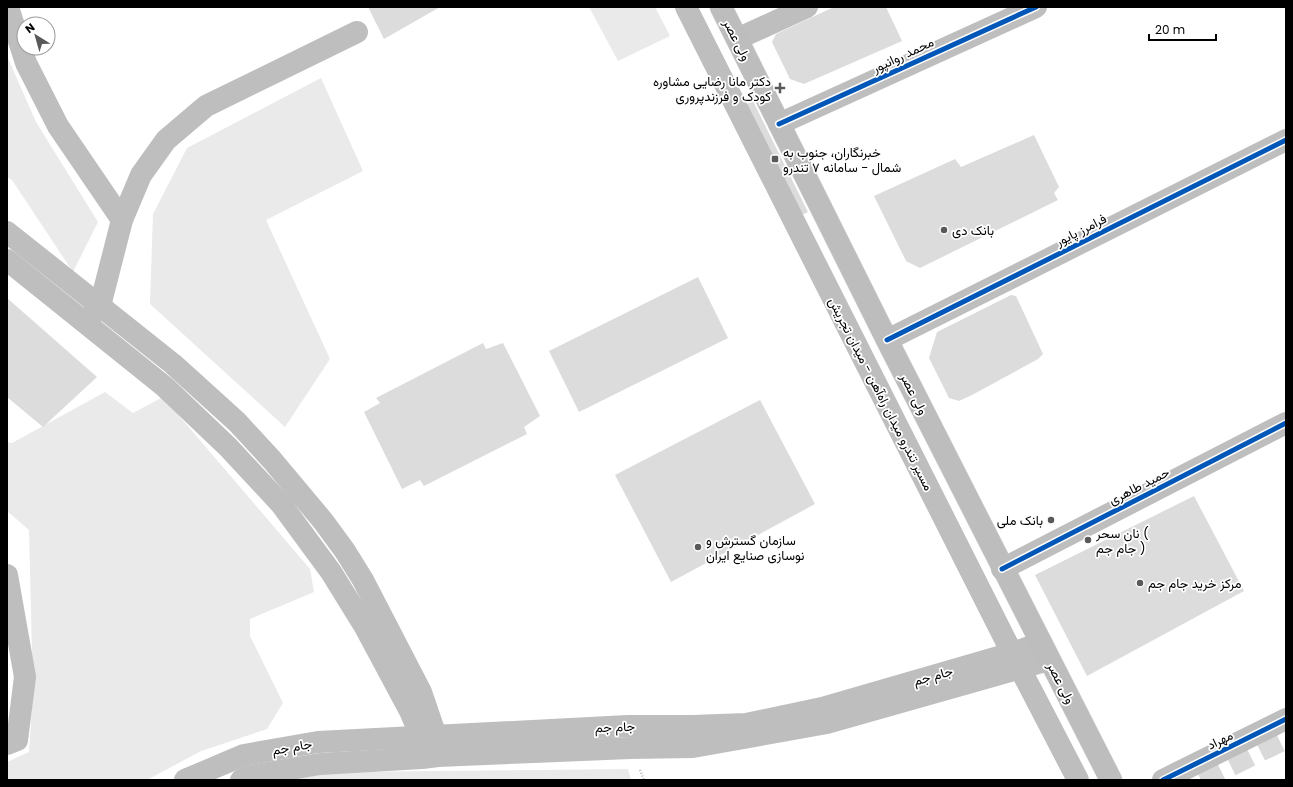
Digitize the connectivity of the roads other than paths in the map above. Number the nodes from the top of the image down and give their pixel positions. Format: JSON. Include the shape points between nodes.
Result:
{"nodes":[{"id":1,"x":8,"y":7,"type":"edge"},
{"id":2,"x":686,"y":7,"type":"edge"},
{"id":3,"x":721,"y":7,"type":"edge"},
{"id":4,"x":807,"y":7,"type":"edge"},
{"id":5,"x":1036,"y":7,"type":"edge"},
{"id":6,"x":357,"y":32,"type":"dead end"},
{"id":7,"x":737,"y":39,"type":"junction"},
{"id":8,"x":779,"y":124,"type":"junction"},
{"id":9,"x":1286,"y":140,"type":"edge"},
{"id":10,"x":122,"y":220,"type":"junction"},
{"id":11,"x":7,"y":232,"type":"edge"},
{"id":12,"x":7,"y":260,"type":"edge"},
{"id":13,"x":100,"y":306,"type":"junction"},
{"id":14,"x":84,"y":322,"type":"junction"},
{"id":15,"x":887,"y":340,"type":"junction"},
{"id":16,"x":1286,"y":423,"type":"edge"},
{"id":17,"x":352,"y":562,"type":"junction"},
{"id":18,"x":1002,"y":569,"type":"junction"},
{"id":19,"x":331,"y":572,"type":"junction"},
{"id":20,"x":7,"y":575,"type":"edge"},
{"id":21,"x":1045,"y":652,"type":"junction"},
{"id":22,"x":1016,"y":661,"type":"junction"},
{"id":23,"x":1286,"y":719,"type":"edge"},
{"id":24,"x":7,"y":744,"type":"edge"},
{"id":25,"x":429,"y":747,"type":"junction"},
{"id":26,"x":185,"y":780,"type":"edge"},
{"id":27,"x":241,"y":780,"type":"edge"},
{"id":28,"x":1078,"y":780,"type":"edge"},
{"id":29,"x":1111,"y":780,"type":"edge"},
{"id":30,"x":1163,"y":780,"type":"edge"}],
"edges":[{"from":1,"to":10,"type":"street","via":[[26,63],[58,126]]},
{"from":2,"to":22,"type":"street","name":"مسیر تندرو میدان راه‌آهن - میدان تجریش"},
{"from":3,"to":7,"type":"main road","name":"ولی عصر"},
{"from":4,"to":7,"type":"street"},
{"from":5,"to":8,"type":"street","name":"محمد روانپور"},
{"from":6,"to":10,"type":"street","via":[[206,106],[166,140],[141,175]]},
{"from":7,"to":8,"type":"main road","name":"ولی عصر"},
{"from":8,"to":15,"type":"main road","name":"ولی عصر"},
{"from":9,"to":15,"type":"street","name":"فرامرز پایور"},
{"from":10,"to":13,"type":"street"},
{"from":11,"to":13,"type":"street"},
{"from":12,"to":14,"type":"street"},
{"from":13,"to":14,"type":"street"},
{"from":13,"to":17,"type":"street","via":[[173,364],[237,422],[323,521]]},
{"from":14,"to":19,"type":"street","via":[[164,388],[228,447],[281,504]]},
{"from":15,"to":18,"type":"main road","name":"ولی عصر"},
{"from":16,"to":18,"type":"street","name":"حمید طاهری"},
{"from":17,"to":19,"type":"street"},
{"from":17,"to":25,"type":"street","via":[[421,692]]},
{"from":18,"to":21,"type":"main road","name":"ولی عصر"},
{"from":19,"to":25,"type":"street","via":[[365,627]]},
{"from":20,"to":24,"type":"street","via":[[25,677],[17,740]]},
{"from":21,"to":22,"type":"street","name":"جام جم"},
{"from":21,"to":29,"type":"main road","name":"ولی عصر"},
{"from":22,"to":25,"type":"street","name":"جام جم","via":[[824,716],[693,747]]},
{"from":22,"to":28,"type":"street","name":"مسیر تندرو میدان راه‌آهن - میدان تجریش"},
{"from":23,"to":30,"type":"street","name":"مهراد"},
{"from":25,"to":26,"type":"street","name":"جام جم","via":[[318,742],[244,755]]},
{"from":25,"to":27,"type":"street","name":"جام جم","via":[[250,776]]}]}
